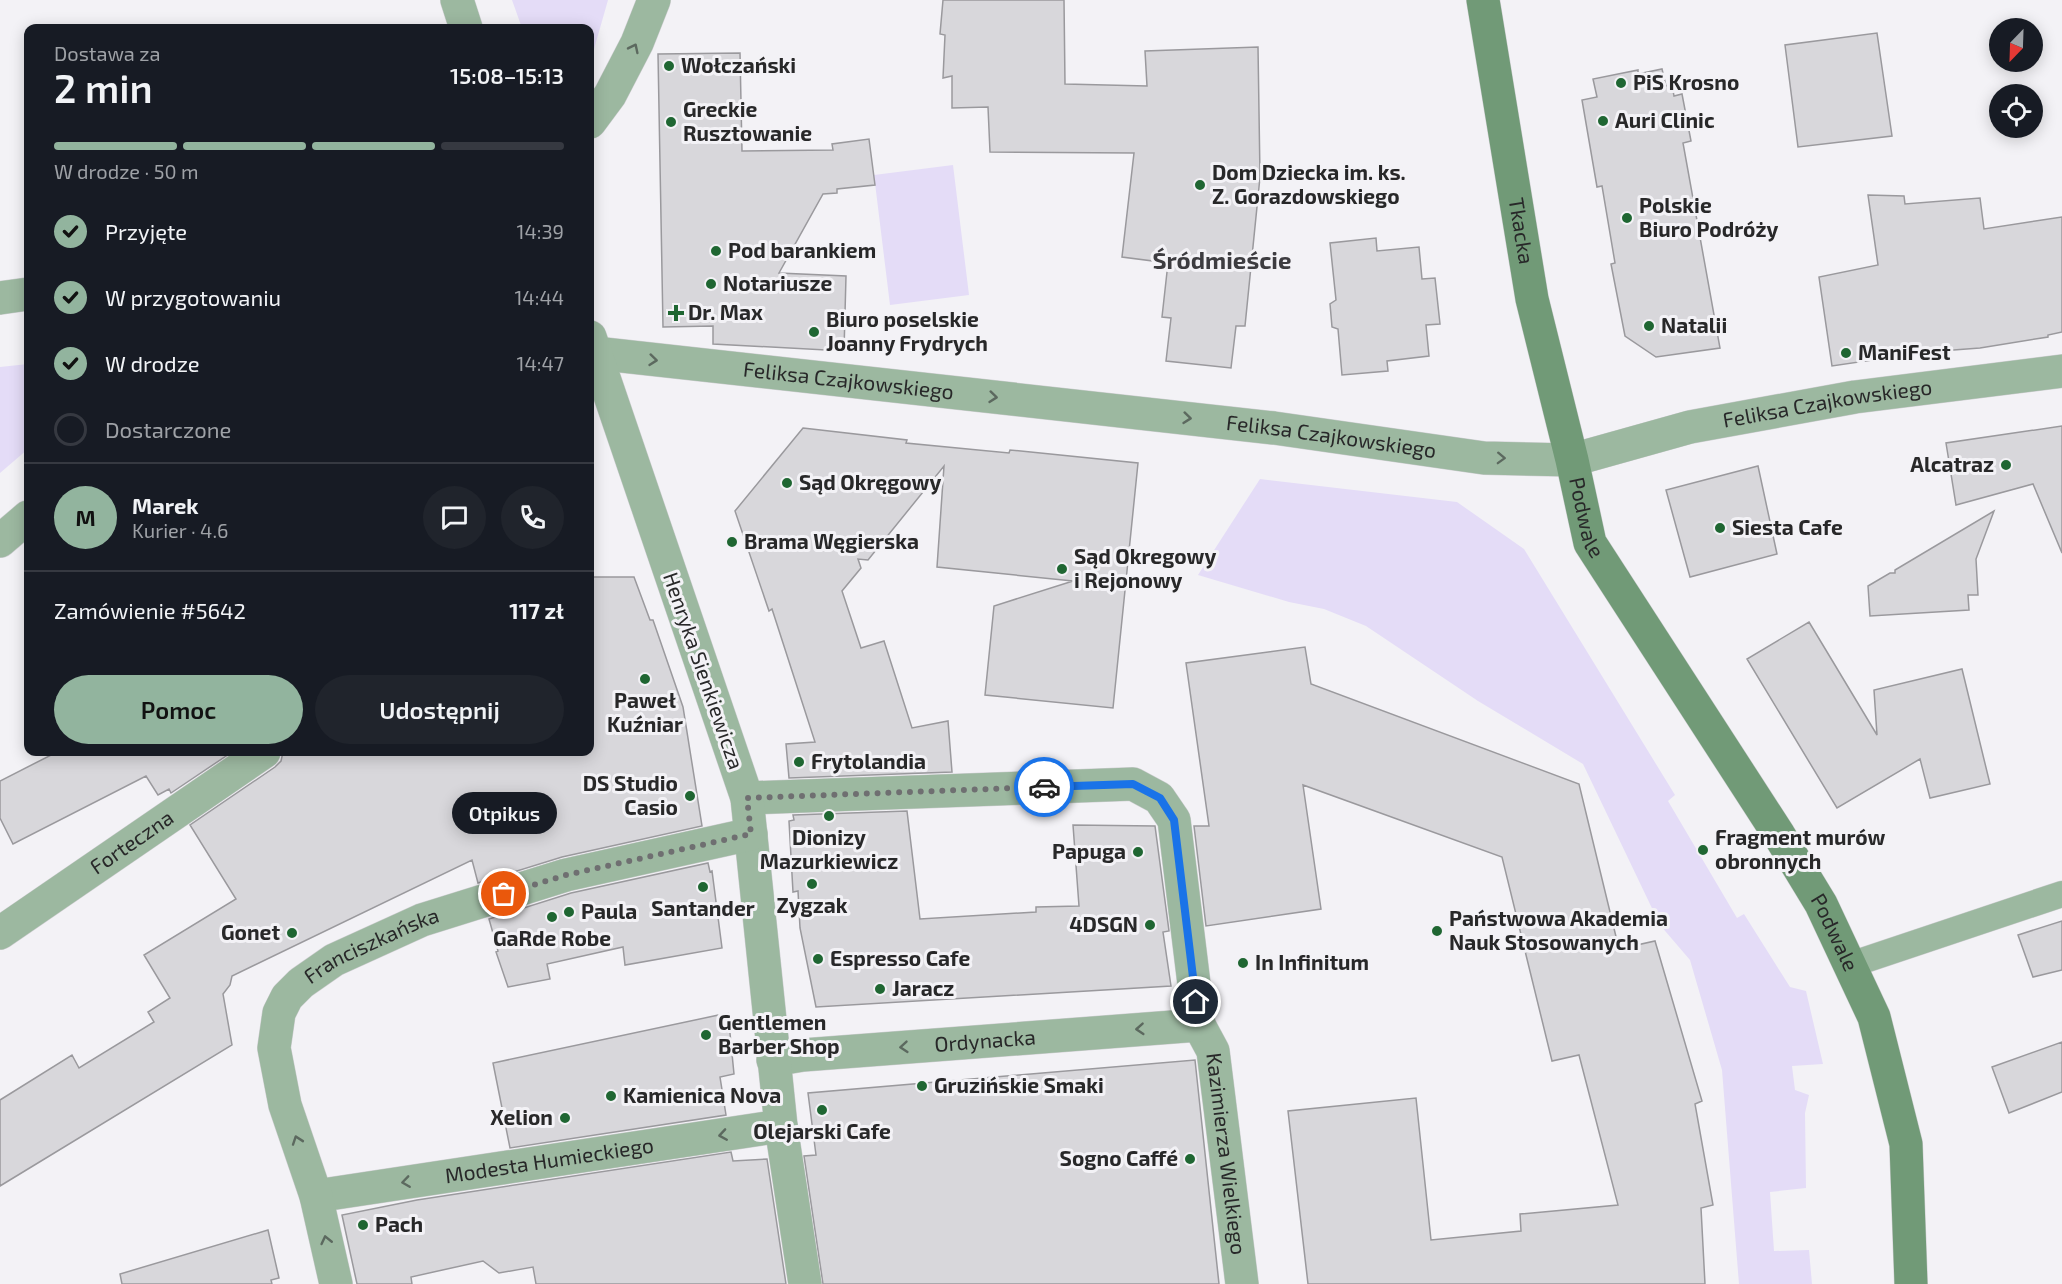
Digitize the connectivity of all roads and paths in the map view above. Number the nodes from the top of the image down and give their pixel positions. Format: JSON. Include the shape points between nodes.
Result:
{"nodes":[{"id":1,"x":654,"y":0,"type":"edge"},
{"id":2,"x":1483,"y":0,"type":"edge"},
{"id":3,"x":600,"y":101,"type":"edge"},
{"id":4,"x":24,"y":295,"type":"edge"},
{"id":5,"x":0,"y":298,"type":"edge"},
{"id":6,"x":594,"y":345,"type":"edge"},
{"id":7,"x":594,"y":351,"type":"edge"},
{"id":8,"x":2062,"y":371,"type":"edge"},
{"id":9,"x":1572,"y":460,"type":"junction"},
{"id":10,"x":24,"y":520,"type":"edge"},
{"id":11,"x":0,"y":540,"type":"edge"},
{"id":12,"x":258,"y":756,"type":"edge"},
{"id":13,"x":747,"y":798,"type":"junction"},
{"id":14,"x":751,"y":834,"type":"junction"},
{"id":15,"x":2062,"y":894,"type":"edge"},
{"id":16,"x":0,"y":933,"type":"edge"},
{"id":17,"x":1850,"y":965,"type":"junction"},
{"id":18,"x":1199,"y":1025,"type":"junction"},
{"id":19,"x":773,"y":1060,"type":"junction"},
{"id":20,"x":781,"y":1126,"type":"junction"},
{"id":21,"x":316,"y":1196,"type":"junction"},
{"id":22,"x":336,"y":1284,"type":"edge"},
{"id":23,"x":806,"y":1284,"type":"edge"},
{"id":24,"x":1242,"y":1284,"type":"edge"},
{"id":25,"x":1911,"y":1284,"type":"edge"}],
"edges":[{"from":3,"to":1,"type":"street","one_way":true,"via":[[637,43]]},
{"from":2,"to":9,"type":"main road","name":"Tkacka","via":[[1532,299]]},
{"from":4,"to":5,"type":"street"},
{"from":6,"to":9,"type":"street","name":"Feliksa Czajkowskiego","one_way":true,"via":[[1274,428],[1484,458]]},
{"from":7,"to":13,"type":"street","name":"Henryka Sienkiewicza"},
{"from":8,"to":9,"type":"street","name":"Feliksa Czajkowskiego","via":[[1855,397],[1690,427]]},
{"from":9,"to":17,"type":"main road","name":"Podwale","via":[[1590,543],[1779,835],[1821,904]]},
{"from":10,"to":11,"type":"street"},
{"from":12,"to":16,"type":"street","name":"Forteczna"},
{"from":13,"to":14,"type":"street","name":"Henryka Sienkiewicza"},
{"from":13,"to":18,"type":"street","via":[[1133,784],[1160,798],[1174,820]]},
{"from":14,"to":19,"type":"street","name":"Henryka Sienkiewicza"},
{"from":21,"to":14,"type":"street","name":"Franciszkańska","one_way":true,"via":[[285,1105],[274,1048],[279,1013],[287,997],[301,983],[334,960],[422,920],[566,875]]},
{"from":15,"to":17,"type":"lane"},
{"from":17,"to":25,"type":"main road","name":"Podwale","via":[[1874,1017],[1906,1144]]},
{"from":18,"to":19,"type":"street","name":"Ordynacka","one_way":true},
{"from":18,"to":24,"type":"street","name":"Kazimierza Wielkiego","via":[[1214,1051]]},
{"from":19,"to":20,"type":"street","name":"Henryka Sienkiewicza"},
{"from":20,"to":21,"type":"street","name":"Modesta Humieckiego","one_way":true},
{"from":20,"to":23,"type":"street","name":"Henryka Sienkiewicza"},
{"from":22,"to":21,"type":"street","name":"Franciszkańska","one_way":true}]}
